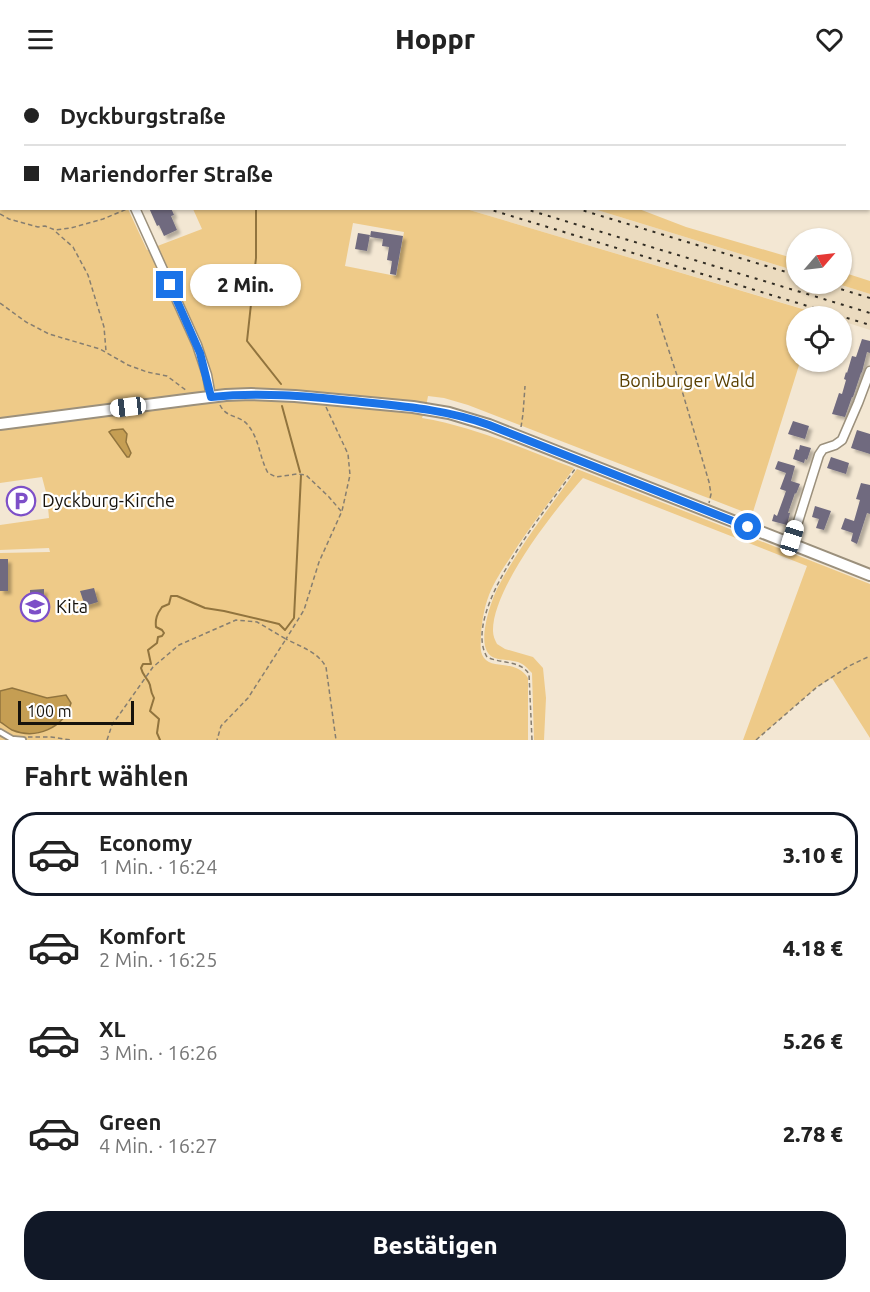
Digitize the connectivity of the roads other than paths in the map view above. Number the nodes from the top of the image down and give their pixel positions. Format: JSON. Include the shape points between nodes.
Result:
{"nodes":[{"id":1,"x":136,"y":210,"type":"edge"},
{"id":2,"x":870,"y":371,"type":"edge"},
{"id":3,"x":215,"y":399,"type":"junction"},
{"id":4,"x":0,"y":424,"type":"edge"},
{"id":5,"x":790,"y":544,"type":"junction"},
{"id":6,"x":870,"y":576,"type":"edge"},
{"id":7,"x":0,"y":732,"type":"edge"},
{"id":8,"x":25,"y":739,"type":"edge"}],
"edges":[{"from":1,"to":3,"type":"street","via":[[197,345]]},
{"from":2,"to":5,"type":"street","via":[[842,440],[819,455]]},
{"from":3,"to":4,"type":"street"},
{"from":3,"to":5,"type":"street","via":[[251,394],[295,396],[459,415]]},
{"from":5,"to":6,"type":"street"},
{"from":7,"to":8,"type":"lane","via":[[12,739]]}]}
